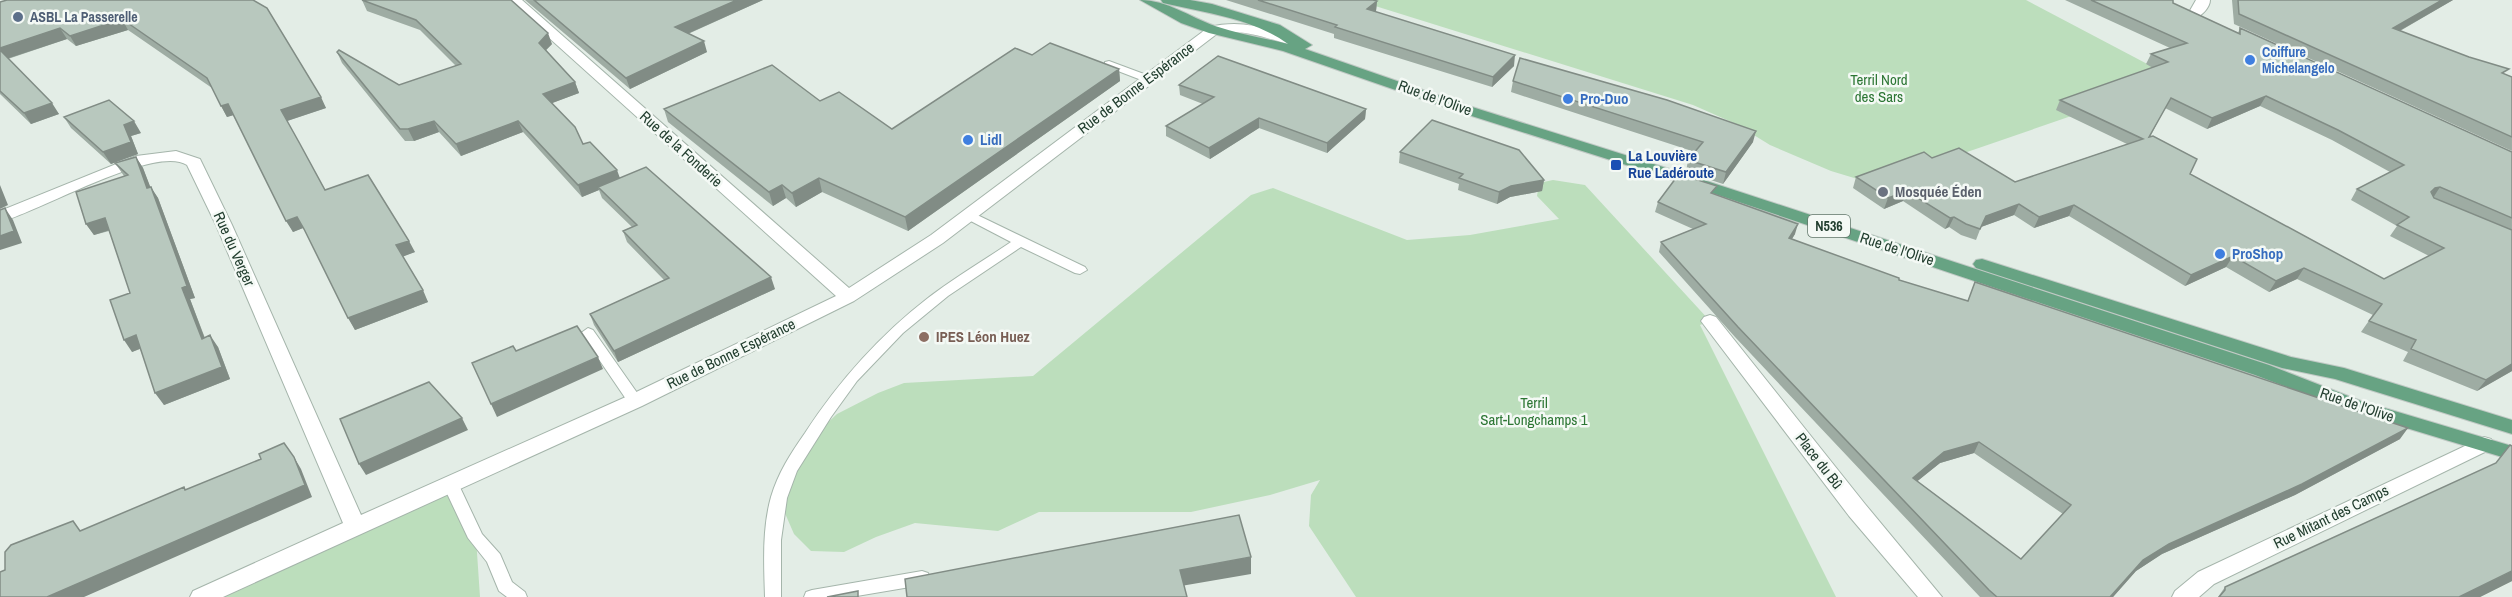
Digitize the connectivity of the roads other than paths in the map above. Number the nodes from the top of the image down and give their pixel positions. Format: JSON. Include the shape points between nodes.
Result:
{"nodes":[{"id":1,"x":514,"y":0,"type":"edge"},
{"id":2,"x":1147,"y":0,"type":"edge"},
{"id":3,"x":1168,"y":0,"type":"edge"},
{"id":4,"x":2203,"y":0,"type":"edge"},
{"id":5,"x":2195,"y":14,"type":"edge"},
{"id":6,"x":1214,"y":30,"type":"junction"},
{"id":7,"x":1293,"y":41,"type":"junction"},
{"id":8,"x":1109,"y":64,"type":"edge"},
{"id":9,"x":1148,"y":79,"type":"junction"},
{"id":10,"x":969,"y":215,"type":"junction"},
{"id":11,"x":0,"y":217,"type":"edge"},
{"id":12,"x":1020,"y":243,"type":"junction"},
{"id":13,"x":1080,"y":270,"type":"dead end"},
{"id":14,"x":848,"y":297,"type":"junction"},
{"id":15,"x":1710,"y":321,"type":"dead end"},
{"id":16,"x":588,"y":333,"type":"dead end"},
{"id":17,"x":635,"y":401,"type":"junction"},
{"id":18,"x":2512,"y":430,"type":"edge"},
{"id":19,"x":2484,"y":444,"type":"junction"},
{"id":20,"x":2512,"y":453,"type":"edge"},
{"id":21,"x":451,"y":484,"type":"junction"},
{"id":22,"x":355,"y":526,"type":"junction"},
{"id":23,"x":933,"y":576,"type":"edge"},
{"id":24,"x":201,"y":597,"type":"edge"},
{"id":25,"x":519,"y":597,"type":"edge"},
{"id":26,"x":773,"y":597,"type":"edge"},
{"id":27,"x":812,"y":597,"type":"edge"},
{"id":28,"x":1931,"y":597,"type":"edge"},
{"id":29,"x":2183,"y":597,"type":"edge"}],
"edges":[{"from":1,"to":14,"type":"street","name":"Rue de la Fonderie"},
{"from":2,"to":6,"type":"main road","name":"Rue de l'Olive","number":"N536"},
{"from":3,"to":7,"type":"main road","name":"Rue de l'Olive","number":"N536","via":[[1207,7],[1275,28]]},
{"from":4,"to":5,"type":"street"},
{"from":6,"to":7,"type":"street","via":[[1245,26]]},
{"from":6,"to":9,"type":"street","name":"Rue de Bonne Espérance"},
{"from":6,"to":19,"type":"main road","name":"Rue de l'Olive","number":"N536","via":[[1288,48],[1464,110],[2250,366],[2408,423]]},
{"from":7,"to":18,"type":"main road","name":"Rue de l'Olive","number":"N536","via":[[2278,359],[2337,373]]},
{"from":8,"to":9,"type":"lane"},
{"from":9,"to":10,"type":"street","name":"Rue de Bonne Espérance"},
{"from":10,"to":12,"type":"lane"},
{"from":10,"to":14,"type":"street","name":"Rue de Bonne Espérance"},
{"from":11,"to":22,"type":"street","name":"Rue du Verger","via":[[142,159],[180,156],[194,162]]},
{"from":12,"to":13,"type":"lane"},
{"from":12,"to":26,"type":"lane","via":[[934,300],[902,327],[860,368],[827,410],[783,483],[772,539]]},
{"from":14,"to":17,"type":"street","name":"Rue de Bonne Espérance"},
{"from":15,"to":28,"type":"street","name":"Place du Bû","via":[[1857,510]]},
{"from":16,"to":17,"type":"lane"},
{"from":17,"to":21,"type":"street","name":"Rue de Bonne Espérance"},
{"from":18,"to":19,"type":"main road","via":[[2507,438]]},
{"from":19,"to":20,"type":"main road","name":"Rue de l'Olive","number":"N536"},
{"from":19,"to":29,"type":"street","name":"Rue Mitant des Camps","via":[[2206,578]]},
{"from":21,"to":22,"type":"street","name":"Rue de Bonne Espérance"},
{"from":21,"to":25,"type":"lane","via":[[476,538],[494,559],[505,586]]},
{"from":22,"to":24,"type":"street","name":"Rue de Bonne Espérance"},
{"from":23,"to":27,"type":"lane"}]}
